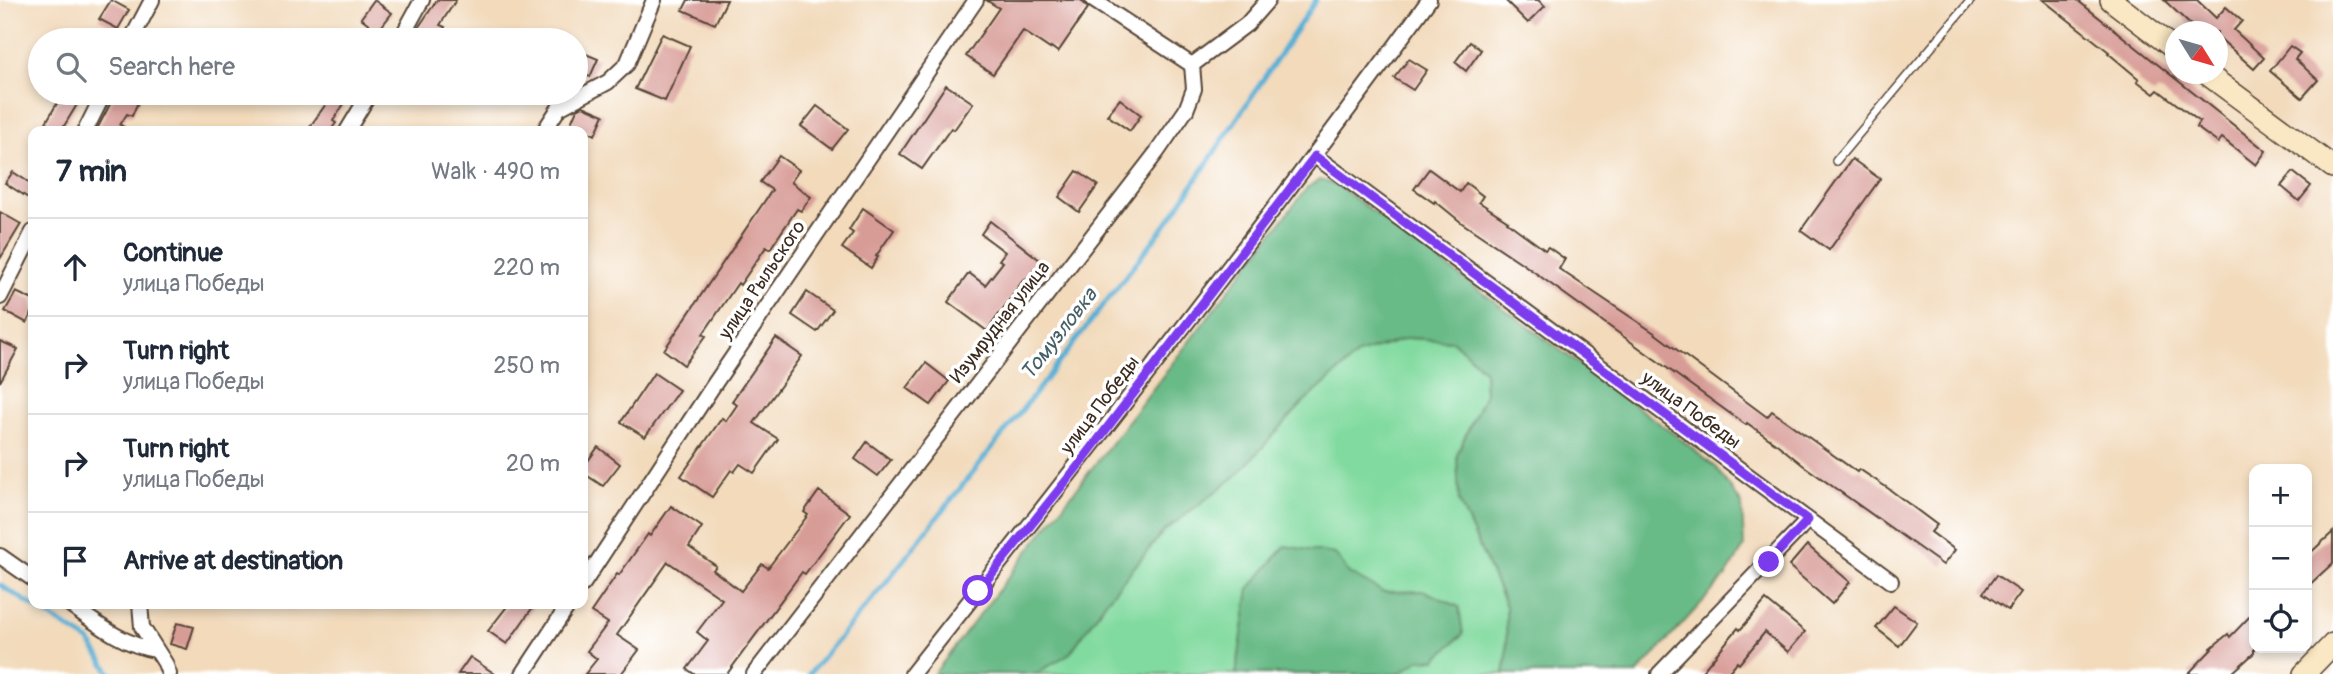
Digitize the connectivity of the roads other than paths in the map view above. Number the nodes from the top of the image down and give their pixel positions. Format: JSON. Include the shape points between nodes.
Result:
{"nodes":[{"id":1,"x":152,"y":0,"type":"edge"},
{"id":2,"x":422,"y":0,"type":"edge"},
{"id":3,"x":654,"y":0,"type":"edge"},
{"id":4,"x":976,"y":0,"type":"edge"},
{"id":5,"x":1093,"y":0,"type":"edge"},
{"id":6,"x":1268,"y":0,"type":"edge"},
{"id":7,"x":1429,"y":0,"type":"edge"},
{"id":8,"x":1971,"y":0,"type":"edge"},
{"id":9,"x":2111,"y":0,"type":"edge"},
{"id":10,"x":137,"y":28,"type":"edge"},
{"id":11,"x":407,"y":28,"type":"edge"},
{"id":12,"x":2165,"y":42,"type":"edge"},
{"id":13,"x":1192,"y":65,"type":"junction"},
{"id":14,"x":2221,"y":84,"type":"edge"},
{"id":15,"x":588,"y":93,"type":"edge"},
{"id":16,"x":98,"y":105,"type":"edge"},
{"id":17,"x":363,"y":105,"type":"edge"},
{"id":18,"x":565,"y":105,"type":"edge"},
{"id":19,"x":88,"y":126,"type":"edge"},
{"id":20,"x":350,"y":126,"type":"edge"},
{"id":21,"x":547,"y":126,"type":"edge"},
{"id":22,"x":1315,"y":156,"type":"junction"},
{"id":23,"x":1836,"y":161,"type":"dead end"},
{"id":24,"x":2333,"y":167,"type":"edge"},
{"id":25,"x":28,"y":242,"type":"edge"},
{"id":26,"x":0,"y":297,"type":"edge"},
{"id":27,"x":1808,"y":520,"type":"junction"},
{"id":28,"x":0,"y":556,"type":"edge"},
{"id":29,"x":28,"y":576,"type":"edge"},
{"id":30,"x":588,"y":576,"type":"edge"},
{"id":31,"x":1891,"y":581,"type":"dead end"},
{"id":32,"x":76,"y":609,"type":"edge"},
{"id":33,"x":140,"y":609,"type":"edge"},
{"id":34,"x":566,"y":609,"type":"edge"},
{"id":35,"x":2333,"y":644,"type":"edge"},
{"id":36,"x":156,"y":650,"type":"junction"},
{"id":37,"x":169,"y":674,"type":"edge"},
{"id":38,"x":523,"y":674,"type":"edge"},
{"id":39,"x":754,"y":674,"type":"edge"},
{"id":40,"x":912,"y":674,"type":"edge"},
{"id":41,"x":1660,"y":674,"type":"edge"},
{"id":42,"x":2304,"y":674,"type":"edge"}],
"edges":[{"from":1,"to":10,"type":"street"},
{"from":2,"to":11,"type":"street"},
{"from":3,"to":15,"type":"street","via":[[627,64]]},
{"from":4,"to":30,"type":"street","name":"улица Рыльского"},
{"from":5,"to":13,"type":"street"},
{"from":6,"to":13,"type":"street","via":[[1247,24]]},
{"from":7,"to":22,"type":"street","name":"улица Победы"},
{"from":8,"to":23,"type":"lane"},
{"from":9,"to":12,"type":"main road"},
{"from":13,"to":39,"type":"street","name":"Изумрудная улица","via":[[1194,89],[1186,110],[1157,152]]},
{"from":14,"to":24,"type":"main road"},
{"from":16,"to":19,"type":"street"},
{"from":17,"to":20,"type":"street"},
{"from":18,"to":21,"type":"street"},
{"from":22,"to":27,"type":"street","name":"улица Победы"},
{"from":22,"to":40,"type":"street","name":"улица Победы"},
{"from":25,"to":26,"type":"street"},
{"from":27,"to":31,"type":"street","name":"улица Победы"},
{"from":27,"to":41,"type":"street"},
{"from":28,"to":29,"type":"street"},
{"from":32,"to":36,"type":"street","via":[[116,636]]},
{"from":33,"to":36,"type":"street","via":[[142,626]]},
{"from":34,"to":38,"type":"street"},
{"from":35,"to":42,"type":"main road"},
{"from":36,"to":37,"type":"street"}]}
